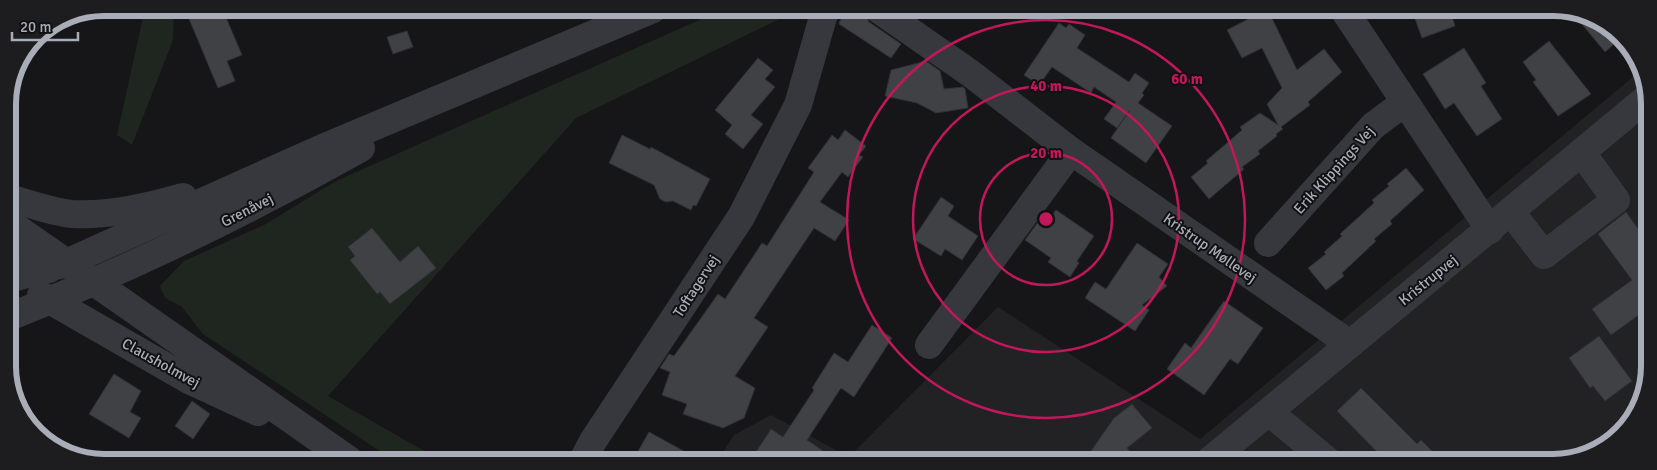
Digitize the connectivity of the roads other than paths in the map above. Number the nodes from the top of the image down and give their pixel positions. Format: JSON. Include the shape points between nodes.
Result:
{"nodes":[{"id":1,"x":636,"y":16,"type":"edge"},
{"id":2,"x":824,"y":16,"type":"edge"},
{"id":3,"x":888,"y":16,"type":"edge"},
{"id":4,"x":1348,"y":16,"type":"edge"},
{"id":5,"x":476,"y":84,"type":"junction"},
{"id":6,"x":1405,"y":102,"type":"junction"},
{"id":7,"x":1641,"y":103,"type":"edge"},
{"id":8,"x":318,"y":150,"type":"junction"},
{"id":9,"x":1071,"y":151,"type":"junction"},
{"id":10,"x":1582,"y":153,"type":"junction"},
{"id":11,"x":16,"y":200,"type":"edge"},
{"id":12,"x":1511,"y":212,"type":"junction"},
{"id":13,"x":16,"y":229,"type":"edge"},
{"id":14,"x":1490,"y":230,"type":"junction"},
{"id":15,"x":1268,"y":243,"type":"dead end"},
{"id":16,"x":16,"y":250,"type":"edge"},
{"id":17,"x":56,"y":265,"type":"junction"},
{"id":18,"x":16,"y":276,"type":"edge"},
{"id":19,"x":16,"y":282,"type":"edge"},
{"id":20,"x":94,"y":282,"type":"junction"},
{"id":21,"x":52,"y":300,"type":"junction"},
{"id":22,"x":16,"y":314,"type":"edge"},
{"id":23,"x":1350,"y":344,"type":"junction"},
{"id":24,"x":929,"y":345,"type":"dead end"},
{"id":25,"x":1269,"y":412,"type":"junction"},
{"id":26,"x":317,"y":438,"type":"junction"},
{"id":27,"x":340,"y":454,"type":"edge"},
{"id":28,"x":586,"y":454,"type":"edge"},
{"id":29,"x":1218,"y":454,"type":"edge"},
{"id":30,"x":1319,"y":454,"type":"edge"}],
"edges":[{"from":1,"to":5,"type":"street","name":"Grenåvej"},
{"from":2,"to":28,"type":"street","name":"Toftagervej","via":[[798,105],[741,217]]},
{"from":3,"to":9,"type":"street","name":"Kristrup Møllevej","via":[[970,73]]},
{"from":4,"to":6,"type":"street"},
{"from":5,"to":8,"type":"street","name":"Grenåvej"},
{"from":5,"to":20,"type":"street","name":"Grenåvej","via":[[221,223]]},
{"from":6,"to":14,"type":"street"},
{"from":6,"to":15,"type":"street","name":"Erik Klippings Vej","via":[[1373,126]]},
{"from":7,"to":10,"type":"street","name":"Kristrupvej"},
{"from":8,"to":11,"type":"street","via":[[263,160],[183,197],[137,209],[71,214]]},
{"from":8,"to":17,"type":"street","name":"Grenåvej"},
{"from":9,"to":23,"type":"street","name":"Kristrup Møllevej"},
{"from":9,"to":24,"type":"street"},
{"from":10,"to":12,"type":"street","name":"Kristrupvej"},
{"from":10,"to":12,"type":"street","via":[[1616,200],[1544,255]]},
{"from":12,"to":14,"type":"street","name":"Kristrupvej"},
{"from":13,"to":17,"type":"street"},
{"from":14,"to":23,"type":"street","name":"Kristrupvej"},
{"from":16,"to":17,"type":"street"},
{"from":17,"to":18,"type":"street","name":"Grenåvej"},
{"from":17,"to":20,"type":"street","name":"Clausholmvej"},
{"from":19,"to":21,"type":"street","name":"Clausholmvej"},
{"from":20,"to":21,"type":"street","name":"Grenåvej"},
{"from":20,"to":26,"type":"street","name":"Clausholmvej"},
{"from":21,"to":22,"type":"street","name":"Grenåvej"},
{"from":21,"to":26,"type":"street","name":"Clausholmvej","via":[[189,380]]},
{"from":23,"to":25,"type":"street","name":"Kristrupvej"},
{"from":25,"to":29,"type":"street","name":"Kristrupvej"},
{"from":25,"to":30,"type":"street"},
{"from":26,"to":27,"type":"street","name":"Clausholmvej"}]}
